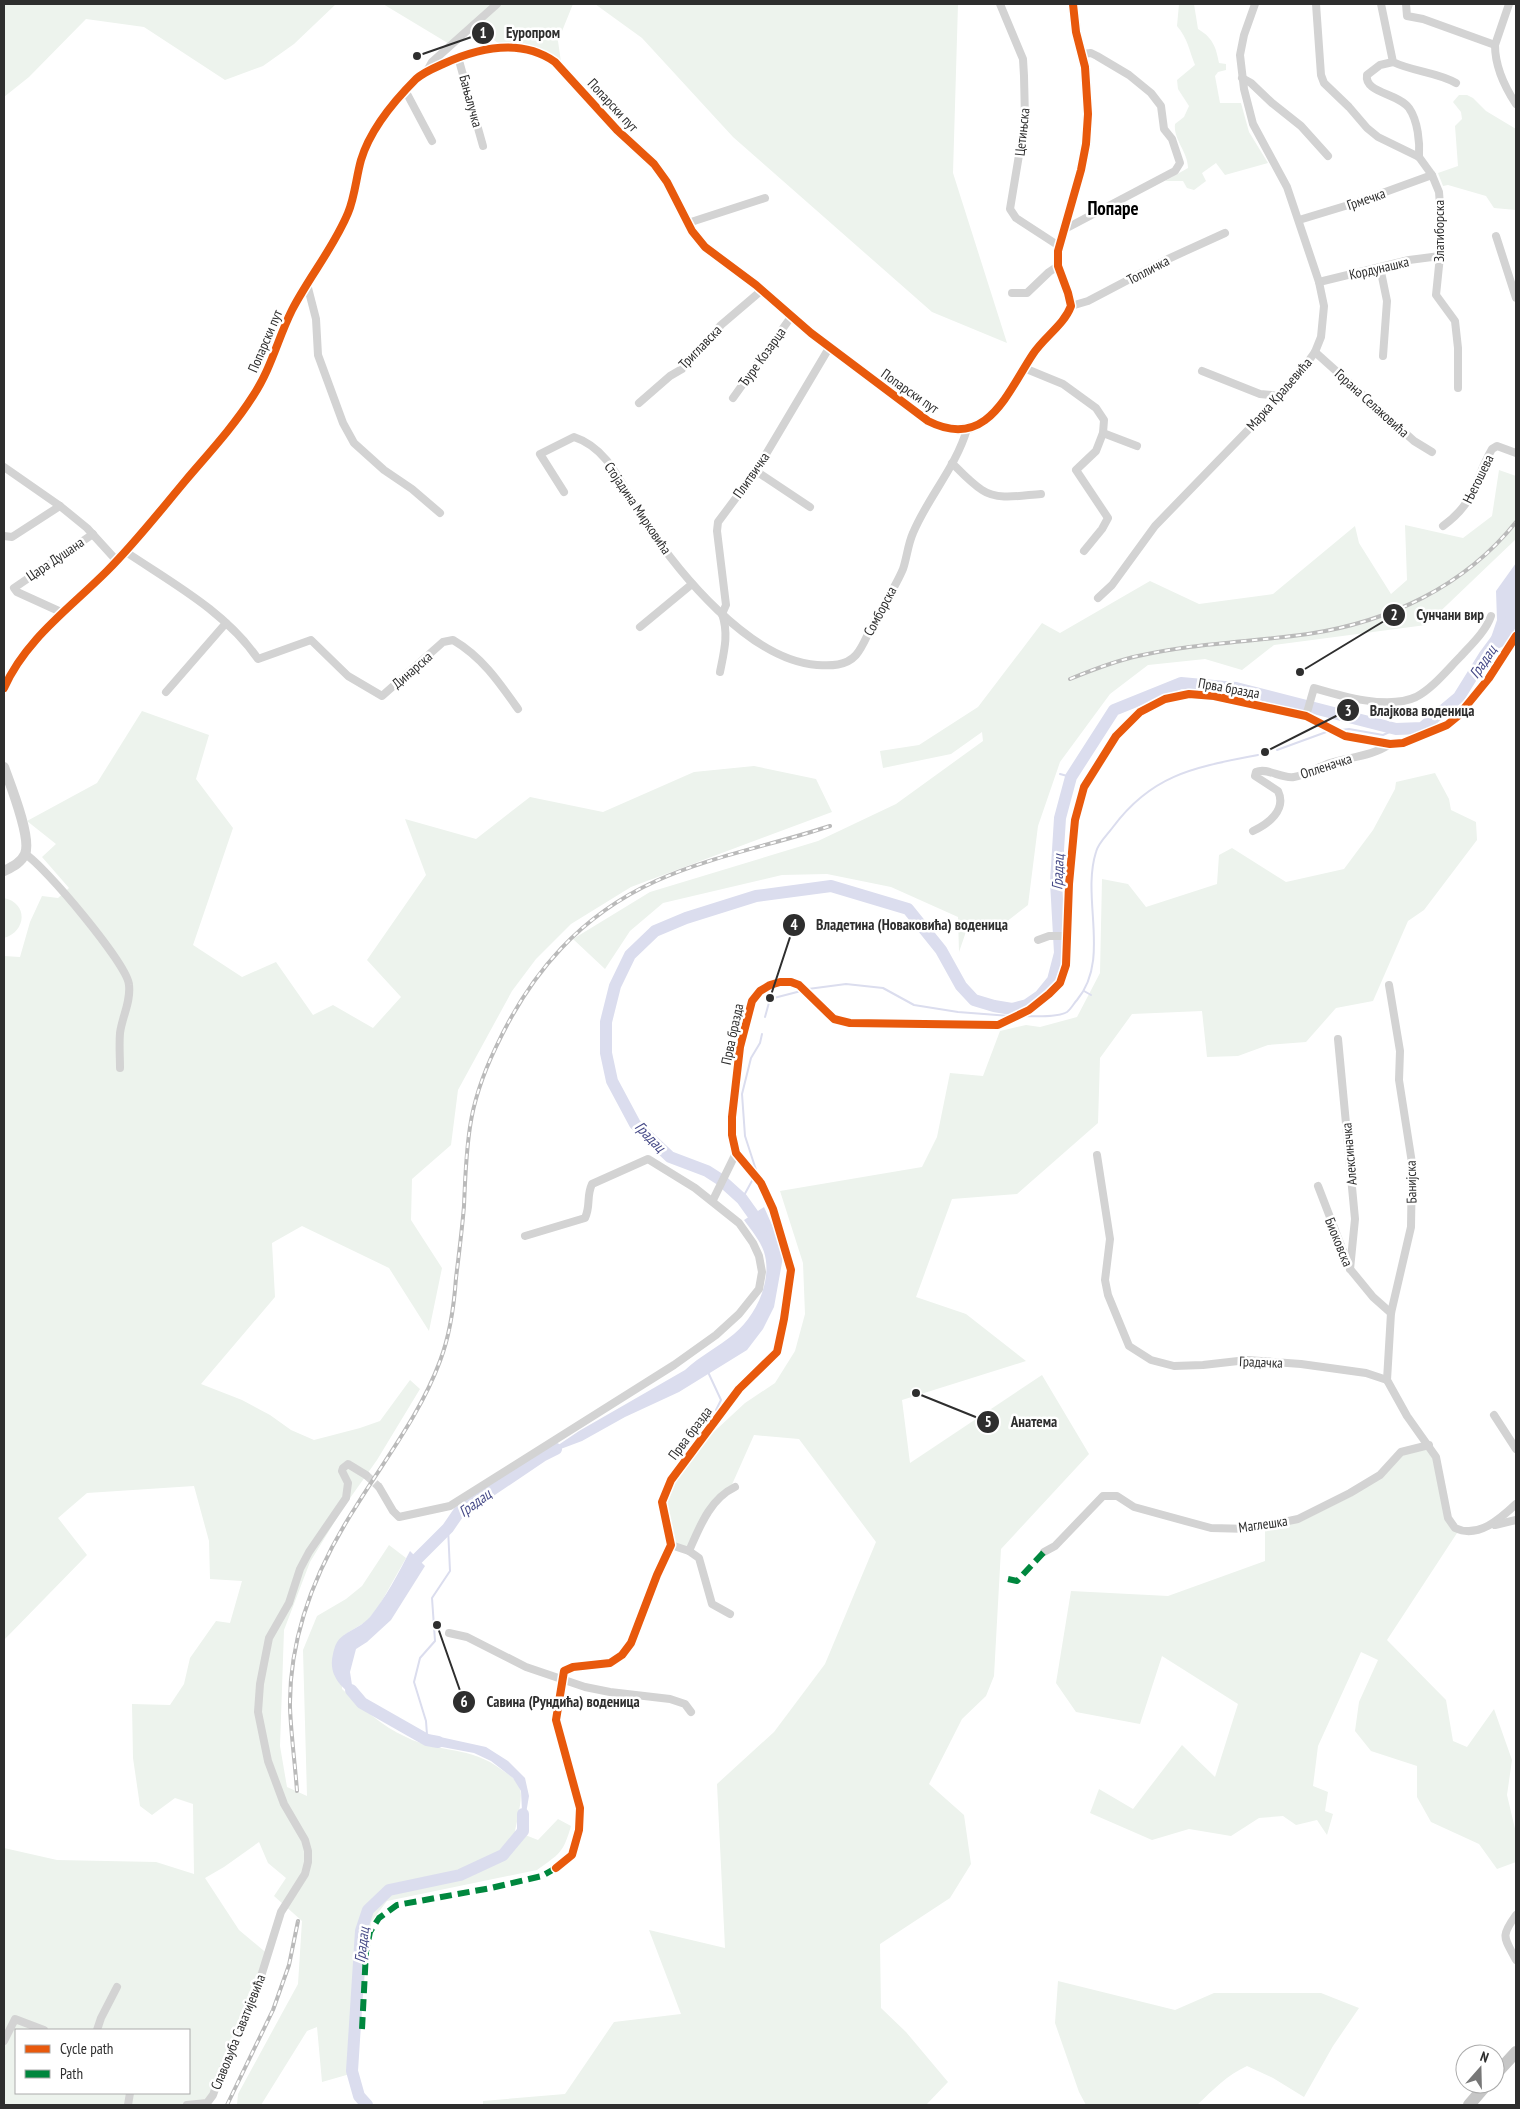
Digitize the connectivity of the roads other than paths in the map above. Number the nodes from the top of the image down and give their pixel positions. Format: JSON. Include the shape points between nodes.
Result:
{"nodes":[{"id":1,"x":497,"y":4,"type":"edge"},
{"id":2,"x":1000,"y":4,"type":"edge"},
{"id":3,"x":1073,"y":4,"type":"edge"},
{"id":4,"x":1255,"y":4,"type":"edge"},
{"id":5,"x":1316,"y":4,"type":"edge"},
{"id":6,"x":1381,"y":4,"type":"edge"},
{"id":7,"x":1406,"y":4,"type":"edge"},
{"id":8,"x":1509,"y":4,"type":"edge"},
{"id":9,"x":1495,"y":45,"type":"junction"},
{"id":10,"x":1082,"y":54,"type":"junction"},
{"id":11,"x":458,"y":57,"type":"junction"},
{"id":12,"x":1393,"y":62,"type":"junction"},
{"id":13,"x":427,"y":71,"type":"junction"},
{"id":14,"x":1242,"y":78,"type":"junction"},
{"id":15,"x":1456,"y":83,"type":"dead end"},
{"id":16,"x":405,"y":90,"type":"junction"},
{"id":17,"x":1516,"y":104,"type":"edge"},
{"id":18,"x":432,"y":140,"type":"dead end"},
{"id":19,"x":483,"y":146,"type":"dead end"},
{"id":20,"x":1328,"y":156,"type":"dead end"},
{"id":21,"x":1419,"y":157,"type":"junction"},
{"id":22,"x":1432,"y":175,"type":"junction"},
{"id":23,"x":765,"y":198,"type":"dead end"},
{"id":24,"x":1299,"y":220,"type":"junction"},
{"id":25,"x":688,"y":223,"type":"junction"},
{"id":26,"x":1063,"y":230,"type":"junction"},
{"id":27,"x":1225,"y":233,"type":"dead end"},
{"id":28,"x":1496,"y":236,"type":"dead end"},
{"id":29,"x":1059,"y":246,"type":"junction"},
{"id":30,"x":1440,"y":256,"type":"junction"},
{"id":31,"x":1058,"y":266,"type":"junction"},
{"id":32,"x":1380,"y":267,"type":"junction"},
{"id":33,"x":1320,"y":282,"type":"junction"},
{"id":34,"x":307,"y":284,"type":"junction"},
{"id":35,"x":762,"y":290,"type":"junction"},
{"id":36,"x":1012,"y":293,"type":"dead end"},
{"id":37,"x":1516,"y":298,"type":"edge"},
{"id":38,"x":1070,"y":306,"type":"junction"},
{"id":39,"x":791,"y":317,"type":"junction"},
{"id":40,"x":829,"y":348,"type":"junction"},
{"id":41,"x":1315,"y":352,"type":"junction"},
{"id":42,"x":1383,"y":356,"type":"dead end"},
{"id":43,"x":1024,"y":368,"type":"junction"},
{"id":44,"x":1202,"y":371,"type":"dead end"},
{"id":45,"x":1458,"y":388,"type":"dead end"},
{"id":46,"x":1281,"y":396,"type":"junction"},
{"id":47,"x":733,"y":398,"type":"dead end"},
{"id":48,"x":639,"y":403,"type":"dead end"},
{"id":49,"x":967,"y":429,"type":"junction"},
{"id":50,"x":1103,"y":432,"type":"junction"},
{"id":51,"x":1137,"y":446,"type":"dead end"},
{"id":52,"x":1432,"y":452,"type":"dead end"},
{"id":53,"x":1516,"y":453,"type":"edge"},
{"id":54,"x":952,"y":463,"type":"junction"},
{"id":55,"x":4,"y":467,"type":"edge"},
{"id":56,"x":756,"y":472,"type":"junction"},
{"id":57,"x":564,"y":492,"type":"dead end"},
{"id":58,"x":1041,"y":494,"type":"dead end"},
{"id":59,"x":60,"y":506,"type":"junction"},
{"id":60,"x":810,"y":507,"type":"dead end"},
{"id":61,"x":440,"y":513,"type":"dead end"},
{"id":62,"x":1443,"y":526,"type":"dead end"},
{"id":63,"x":93,"y":534,"type":"junction"},
{"id":64,"x":4,"y":536,"type":"edge"},
{"id":65,"x":1084,"y":551,"type":"dead end"},
{"id":66,"x":126,"y":552,"type":"junction"},
{"id":67,"x":117,"y":561,"type":"junction"},
{"id":68,"x":692,"y":584,"type":"junction"},
{"id":69,"x":1098,"y":598,"type":"dead end"},
{"id":70,"x":62,"y":612,"type":"junction"},
{"id":71,"x":722,"y":614,"type":"junction"},
{"id":72,"x":1491,"y":616,"type":"dead end"},
{"id":73,"x":226,"y":623,"type":"junction"},
{"id":74,"x":640,"y":627,"type":"dead end"},
{"id":75,"x":1516,"y":636,"type":"edge"},
{"id":76,"x":720,"y":672,"type":"dead end"},
{"id":77,"x":4,"y":688,"type":"edge"},
{"id":78,"x":166,"y":692,"type":"dead end"},
{"id":79,"x":518,"y":709,"type":"dead end"},
{"id":80,"x":1306,"y":714,"type":"junction"},
{"id":81,"x":1364,"y":739,"type":"junction"},
{"id":82,"x":1390,"y":744,"type":"junction"},
{"id":83,"x":1365,"y":755,"type":"junction"},
{"id":84,"x":4,"y":767,"type":"edge"},
{"id":85,"x":1253,"y":831,"type":"dead end"},
{"id":86,"x":25,"y":854,"type":"junction"},
{"id":87,"x":4,"y":871,"type":"edge"},
{"id":88,"x":1067,"y":936,"type":"junction"},
{"id":89,"x":1038,"y":940,"type":"dead end"},
{"id":90,"x":1388,"y":985,"type":"dead end"},
{"id":91,"x":1338,"y":1039,"type":"dead end"},
{"id":92,"x":120,"y":1068,"type":"dead end"},
{"id":93,"x":736,"y":1153,"type":"junction"},
{"id":94,"x":1097,"y":1155,"type":"dead end"},
{"id":95,"x":1318,"y":1186,"type":"dead end"},
{"id":96,"x":714,"y":1198,"type":"junction"},
{"id":97,"x":525,"y":1236,"type":"dead end"},
{"id":98,"x":1350,"y":1269,"type":"junction"},
{"id":99,"x":1391,"y":1313,"type":"junction"},
{"id":100,"x":1387,"y":1380,"type":"junction"},
{"id":101,"x":1494,"y":1415,"type":"dead end"},
{"id":102,"x":1429,"y":1445,"type":"junction"},
{"id":103,"x":1516,"y":1449,"type":"edge"},
{"id":104,"x":366,"y":1475,"type":"tunnel mouth"},
{"id":105,"x":379,"y":1487,"type":"tunnel mouth"},
{"id":106,"x":735,"y":1487,"type":"dead end"},
{"id":107,"x":1514,"y":1506,"type":"edge"},
{"id":108,"x":1516,"y":1520,"type":"edge"},
{"id":109,"x":1493,"y":1525,"type":"junction"},
{"id":110,"x":671,"y":1545,"type":"junction"},
{"id":111,"x":689,"y":1551,"type":"junction"},
{"id":112,"x":1044,"y":1552,"type":"dead end"},
{"id":113,"x":730,"y":1614,"type":"dead end"},
{"id":114,"x":449,"y":1633,"type":"dead end"},
{"id":115,"x":562,"y":1678,"type":"junction"},
{"id":116,"x":691,"y":1712,"type":"dead end"},
{"id":117,"x":556,"y":1868,"type":"dead end"},
{"id":118,"x":1516,"y":1915,"type":"edge"},
{"id":119,"x":1516,"y":1960,"type":"edge"},
{"id":120,"x":117,"y":1986,"type":"dead end"},
{"id":121,"x":41,"y":2029,"type":"edge"},
{"id":122,"x":97,"y":2029,"type":"edge"},
{"id":123,"x":4,"y":2041,"type":"edge"},
{"id":124,"x":1516,"y":2052,"type":"edge"},
{"id":125,"x":1505,"y":2064,"type":"edge"},
{"id":126,"x":1478,"y":2094,"type":"edge"},
{"id":127,"x":187,"y":2105,"type":"edge"},
{"id":128,"x":1469,"y":2105,"type":"edge"}],
"edges":[{"from":1,"to":13,"type":"street","via":[[432,62]]},
{"from":2,"to":29,"type":"street","name":"Цетињска","via":[[1020,51],[1024,76],[1025,119],[1010,205],[1016,218]]},
{"from":3,"to":10,"type":"street"},
{"from":4,"to":14,"type":"street","name":"Марка Краљевића","via":[[1242,45]]},
{"from":5,"to":21,"type":"street","name":"Златиборска","via":[[1324,83],[1374,134]]},
{"from":6,"to":12,"type":"street"},
{"from":7,"to":9,"type":"street","via":[[1407,16]]},
{"from":8,"to":9,"type":"street"},
{"from":9,"to":17,"type":"street","via":[[1501,78]]},
{"from":10,"to":26,"type":"street","via":[[1087,84],[1086,139],[1076,190]]},
{"from":10,"to":26,"type":"street","via":[[1097,56],[1129,74],[1151,92],[1162,106],[1164,129],[1172,139],[1180,163],[1175,171]]},
{"from":11,"to":13,"type":"street","name":"Попарски пут"},
{"from":11,"to":19,"type":"street","name":"Бањалучка"},
{"from":11,"to":25,"type":"street","name":"Попарски пут","via":[[495,48],[515,48],[542,54],[554,62],[617,130],[654,164]]},
{"from":12,"to":15,"type":"street"},
{"from":12,"to":21,"type":"street","via":[[1374,68],[1366,81],[1370,87],[1391,94],[1408,107],[1416,127]]},
{"from":13,"to":16,"type":"street","name":"Попарски пут"},
{"from":14,"to":20,"type":"street","via":[[1302,126]]},
{"from":14,"to":24,"type":"street","name":"Марка Краљевића","via":[[1253,124],[1279,170]]},
{"from":16,"to":18,"type":"street"},
{"from":16,"to":34,"type":"street","name":"Попарски пут","via":[[365,149],[346,218]]},
{"from":21,"to":22,"type":"street","name":"Златиборска"},
{"from":22,"to":24,"type":"street","name":"Грмечка"},
{"from":22,"to":30,"type":"street","name":"Златиборска","via":[[1439,192]]},
{"from":23,"to":25,"type":"street"},
{"from":24,"to":33,"type":"street","name":"Марка Краљевића"},
{"from":25,"to":35,"type":"street","name":"Попарски пут","via":[[710,252]]},
{"from":26,"to":29,"type":"street"},
{"from":27,"to":38,"type":"street","name":"Топличка","via":[[1168,258],[1088,301]]},
{"from":28,"to":37,"type":"street"},
{"from":29,"to":31,"type":"street"},
{"from":30,"to":32,"type":"street","name":"Кордунашка"},
{"from":30,"to":45,"type":"street","name":"Златиборска","via":[[1436,295],[1454,321]]},
{"from":31,"to":36,"type":"street","via":[[1027,293]]},
{"from":31,"to":38,"type":"street"},
{"from":32,"to":33,"type":"street","name":"Кордунашка"},
{"from":32,"to":42,"type":"street","via":[[1387,301]]},
{"from":33,"to":41,"type":"street","name":"Марка Краљевића","via":[[1323,323]]},
{"from":34,"to":61,"type":"street","via":[[316,319],[318,355],[343,423],[354,443]]},
{"from":34,"to":66,"type":"street","name":"Попарски пут","via":[[252,397]]},
{"from":35,"to":39,"type":"street","name":"Попарски пут"},
{"from":35,"to":48,"type":"street","name":"Триглавска","via":[[721,325],[682,369]]},
{"from":38,"to":43,"type":"street"},
{"from":39,"to":40,"type":"street","name":"Попарски пут"},
{"from":39,"to":47,"type":"street","name":"Ђуре Козарца"},
{"from":40,"to":49,"type":"street","name":"Попарски пут","via":[[928,421],[947,428]]},
{"from":40,"to":56,"type":"street","name":"Плитвичка"},
{"from":41,"to":46,"type":"street","name":"Марка Краљевића"},
{"from":41,"to":52,"type":"street","name":"Горана Селаковића","via":[[1414,441]]},
{"from":43,"to":49,"type":"street","via":[[995,412]]},
{"from":43,"to":50,"type":"street","via":[[1060,383],[1096,408],[1104,420]]},
{"from":44,"to":46,"type":"street","via":[[1260,394]]},
{"from":46,"to":69,"type":"street","name":"Марка Краљевића","via":[[1155,526]]},
{"from":49,"to":54,"type":"street","name":"Сомборска"},
{"from":50,"to":51,"type":"street"},
{"from":50,"to":65,"type":"street","via":[[1096,451],[1076,470],[1108,518]]},
{"from":53,"to":62,"type":"street","name":"Његошева","via":[[1497,446],[1492,449],[1468,503]]},
{"from":54,"to":58,"type":"street","via":[[988,494]]},
{"from":54,"to":71,"type":"street","name":"Сомборска","via":[[913,534],[903,569],[860,650],[848,662],[828,666],[789,660]]},
{"from":55,"to":59,"type":"street"},
{"from":56,"to":60,"type":"street"},
{"from":56,"to":71,"type":"street","name":"Плитвичка","via":[[718,522],[726,605]]},
{"from":57,"to":68,"type":"street","name":"Стојадина Мирковића","via":[[540,454],[571,437],[577,438],[591,446],[614,470],[642,518]]},
{"from":59,"to":63,"type":"street"},
{"from":59,"to":64,"type":"street","via":[[12,537]]},
{"from":63,"to":67,"type":"street"},
{"from":63,"to":70,"type":"street","name":"Цара Душана","via":[[14,588]]},
{"from":66,"to":67,"type":"street","name":"Попарски пут"},
{"from":66,"to":73,"type":"street","name":"Динарска"},
{"from":67,"to":70,"type":"street","name":"Попарски пут"},
{"from":68,"to":71,"type":"street","name":"Стојадина Мирковића"},
{"from":68,"to":74,"type":"street"},
{"from":70,"to":77,"type":"street","name":"Попарски пут","via":[[24,653]]},
{"from":71,"to":76,"type":"street","name":"Плитвичка","via":[[727,626]]},
{"from":72,"to":80,"type":"street","via":[[1472,644],[1443,675],[1415,697],[1393,702],[1359,699],[1314,688]]},
{"from":73,"to":78,"type":"street"},
{"from":73,"to":79,"type":"street","name":"Динарска","via":[[245,639],[258,659],[311,640],[348,676],[382,696],[443,642],[453,640],[469,649],[493,673]]},
{"from":75,"to":82,"type":"street","name":"Прва бразда","via":[[1489,678],[1458,716],[1447,725],[1417,738]]},
{"from":80,"to":81,"type":"street","name":"Прва бразда","via":[[1338,733]]},
{"from":80,"to":88,"type":"street","name":"Прва бразда","via":[[1189,694],[1165,699],[1140,712],[1116,736],[1084,788],[1075,820]]},
{"from":81,"to":82,"type":"street","name":"Прва бразда"},
{"from":81,"to":83,"type":"street"},
{"from":82,"to":83,"type":"street","name":"Опленачка"},
{"from":83,"to":85,"type":"street","name":"Опленачка","via":[[1294,777],[1282,777],[1264,770],[1256,772],[1255,776],[1278,792],[1281,802],[1274,818]]},
{"from":84,"to":86,"type":"street","via":[[23,825]]},
{"from":86,"to":87,"type":"street"},
{"from":86,"to":92,"type":"street","via":[[60,887],[120,964],[130,982],[120,1033]]},
{"from":88,"to":89,"type":"street"},
{"from":88,"to":93,"type":"street","name":"Прва бразда","via":[[1066,965],[1060,983],[1029,1010],[998,1025],[850,1023],[834,1019],[799,985],[780,982],[760,991],[752,1001],[740,1047],[732,1117]]},
{"from":90,"to":99,"type":"street","name":"Банијска","via":[[1400,1051],[1399,1080],[1412,1164],[1411,1227]]},
{"from":91,"to":98,"type":"street","name":"Алексиначка","via":[[1355,1219]]},
{"from":93,"to":96,"type":"street"},
{"from":93,"to":110,"type":"street","name":"Прва бразда","via":[[761,1184],[773,1209],[791,1270],[784,1319],[777,1352],[739,1389],[671,1480],[662,1502]]},
{"from":94,"to":100,"type":"street","name":"Градачка","via":[[1110,1239],[1105,1280],[1129,1346],[1151,1360],[1174,1366],[1247,1360],[1366,1373]]},
{"from":95,"to":98,"type":"street","name":"Биоковска"},
{"from":96,"to":97,"type":"street","via":[[648,1159],[592,1184],[587,1193],[590,1207],[585,1218]]},
{"from":96,"to":105,"type":"street","via":[[739,1223],[753,1243],[762,1272],[759,1289],[716,1335],[674,1365],[450,1506],[399,1516]]},
{"from":98,"to":99,"type":"street","name":"Биоковска"},
{"from":99,"to":100,"type":"street","name":"Банијска"},
{"from":100,"to":102,"type":"street"},
{"from":101,"to":103,"type":"street"},
{"from":102,"to":109,"type":"street","via":[[1436,1457],[1448,1518],[1455,1528],[1468,1531]]},
{"from":102,"to":112,"type":"street","name":"Маглешка","via":[[1401,1452],[1380,1475],[1298,1519],[1250,1529],[1211,1528],[1134,1507],[1117,1496],[1102,1496],[1055,1546]]},
{"from":104,"to":127,"type":"street","name":"Славољуба Саватијевића","via":[[348,1464],[343,1468],[348,1484],[346,1498],[300,1569],[288,1603],[269,1638],[260,1684],[258,1712],[268,1761],[284,1804],[305,1840],[308,1851],[305,1874],[281,1912],[253,2002],[213,2095],[207,2103]]},
{"from":106,"to":111,"type":"street","via":[[717,1499],[700,1525]]},
{"from":107,"to":109,"type":"street"},
{"from":108,"to":109,"type":"street"},
{"from":110,"to":111,"type":"street"},
{"from":110,"to":115,"type":"street","via":[[631,1643],[622,1655],[610,1663],[573,1667],[564,1671]]},
{"from":111,"to":113,"type":"street","via":[[699,1558],[712,1604]]},
{"from":114,"to":115,"type":"street","via":[[467,1637],[526,1667]]},
{"from":115,"to":116,"type":"street","via":[[610,1692],[670,1699],[685,1704]]},
{"from":115,"to":117,"type":"street","via":[[556,1720],[580,1808],[572,1855]]},
{"from":118,"to":119,"type":"street","via":[[1506,1928],[1504,1938]]},
{"from":120,"to":122,"type":"street"},
{"from":121,"to":123,"type":"street","via":[[15,2019]]},
{"from":124,"to":125,"type":"main road"},
{"from":126,"to":128,"type":"main road"}]}
